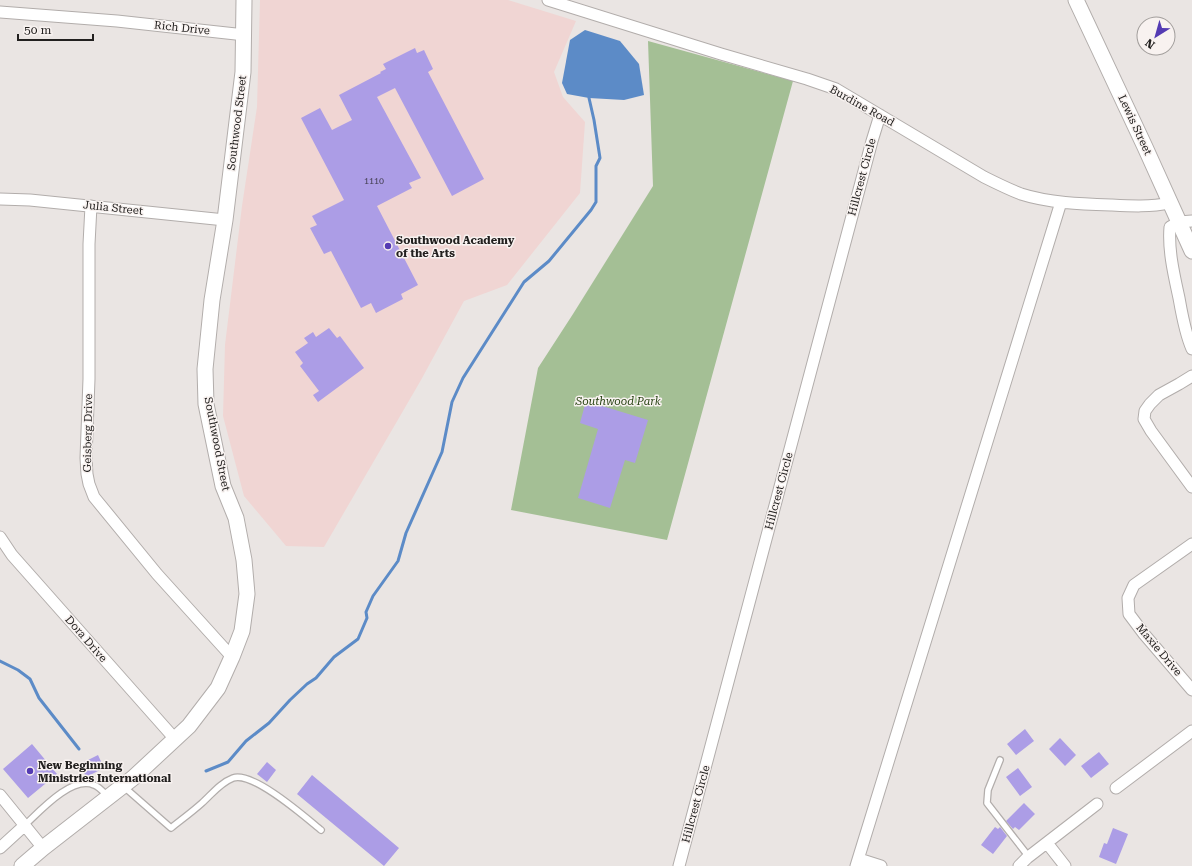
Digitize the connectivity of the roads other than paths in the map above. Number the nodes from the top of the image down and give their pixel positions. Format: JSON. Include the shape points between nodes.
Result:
{"nodes":[{"id":1,"x":244,"y":0,"type":"edge"},
{"id":2,"x":548,"y":0,"type":"edge"},
{"id":3,"x":1076,"y":0,"type":"edge"},
{"id":4,"x":0,"y":12,"type":"edge"},
{"id":5,"x":245,"y":35,"type":"junction"},
{"id":6,"x":880,"y":115,"type":"junction"},
{"id":7,"x":0,"y":199,"type":"edge"},
{"id":8,"x":1061,"y":202,"type":"junction"},
{"id":9,"x":1170,"y":203,"type":"junction"},
{"id":10,"x":91,"y":206,"type":"junction"},
{"id":11,"x":225,"y":220,"type":"junction"},
{"id":12,"x":1185,"y":222,"type":"edge"},
{"id":13,"x":1192,"y":251,"type":"edge"},
{"id":14,"x":1192,"y":349,"type":"edge"},
{"id":15,"x":1192,"y":376,"type":"edge"},
{"id":16,"x":1192,"y":487,"type":"edge"},
{"id":17,"x":0,"y":537,"type":"edge"},
{"id":18,"x":1192,"y":544,"type":"edge"},
{"id":19,"x":232,"y":657,"type":"junction"},
{"id":20,"x":1192,"y":690,"type":"edge"},
{"id":21,"x":1192,"y":731,"type":"edge"},
{"id":22,"x":175,"y":739,"type":"junction"},
{"id":23,"x":1000,"y":760,"type":"dead end"},
{"id":24,"x":123,"y":786,"type":"junction"},
{"id":25,"x":1116,"y":788,"type":"dead end"},
{"id":26,"x":0,"y":795,"type":"edge"},
{"id":27,"x":108,"y":798,"type":"junction"},
{"id":28,"x":1097,"y":804,"type":"dead end"},
{"id":29,"x":24,"y":826,"type":"junction"},
{"id":30,"x":321,"y":830,"type":"dead end"},
{"id":31,"x":1047,"y":843,"type":"junction"},
{"id":32,"x":0,"y":848,"type":"edge"},
{"id":33,"x":43,"y":848,"type":"junction"},
{"id":34,"x":1029,"y":857,"type":"junction"},
{"id":35,"x":857,"y":862,"type":"edge"},
{"id":36,"x":22,"y":866,"type":"edge"},
{"id":37,"x":679,"y":866,"type":"edge"},
{"id":38,"x":881,"y":866,"type":"edge"},
{"id":39,"x":1019,"y":866,"type":"edge"},
{"id":40,"x":1065,"y":866,"type":"edge"}],
"edges":[{"from":1,"to":5,"type":"street","name":"Southwood Street"},
{"from":2,"to":6,"type":"street","name":"Burdine Road","via":[[836,89]]},
{"from":3,"to":9,"type":"street","name":"Lewis Street"},
{"from":4,"to":5,"type":"street","name":"Rich Drive"},
{"from":5,"to":11,"type":"street","name":"Southwood Street"},
{"from":6,"to":8,"type":"street","name":"Burdine Road","via":[[998,184],[1021,194]]},
{"from":6,"to":37,"type":"street","name":"Hillcrest Circle"},
{"from":7,"to":10,"type":"street","name":"Julia Street"},
{"from":8,"to":9,"type":"street","name":"Burdine Road","via":[[1156,206]]},
{"from":8,"to":35,"type":"street"},
{"from":9,"to":12,"type":"street","name":"Lewis Street"},
{"from":10,"to":11,"type":"street","name":"Julia Street"},
{"from":10,"to":19,"type":"street","name":"Geisberg Drive","via":[[86,458],[89,484],[94,497],[157,574]]},
{"from":11,"to":19,"type":"street","name":"Southwood Street","via":[[212,300],[205,369],[206,404],[223,486],[236,518],[244,560],[247,594],[242,631]]},
{"from":12,"to":13,"type":"street","name":"Lewis Street"},
{"from":12,"to":14,"type":"street","via":[[1170,227],[1169,237],[1182,316]]},
{"from":15,"to":16,"type":"street","via":[[1159,394],[1145,412],[1144,419]]},
{"from":17,"to":22,"type":"street","name":"Dora Drive","via":[[12,555]]},
{"from":18,"to":20,"type":"street","name":"Maxie Drive","via":[[1134,585],[1128,598],[1129,614]]},
{"from":19,"to":22,"type":"street","name":"Southwood Street","via":[[218,688],[189,726]]},
{"from":21,"to":25,"type":"street"},
{"from":22,"to":24,"type":"street","name":"Southwood Street"},
{"from":23,"to":34,"type":"lane","via":[[988,790],[987,803]]},
{"from":24,"to":27,"type":"street","name":"Southwood Street"},
{"from":24,"to":30,"type":"lane","via":[[171,828],[220,785],[235,778],[249,780],[273,792]]},
{"from":26,"to":29,"type":"street"},
{"from":27,"to":29,"type":"lane","via":[[93,784],[77,784],[60,793]]},
{"from":27,"to":33,"type":"street","name":"Southwood Street"},
{"from":28,"to":31,"type":"street"},
{"from":29,"to":32,"type":"street"},
{"from":29,"to":33,"type":"street"},
{"from":31,"to":34,"type":"street"},
{"from":31,"to":40,"type":"street"},
{"from":33,"to":36,"type":"street","name":"Southwood Street"},
{"from":34,"to":39,"type":"street"},
{"from":35,"to":38,"type":"street"}]}
